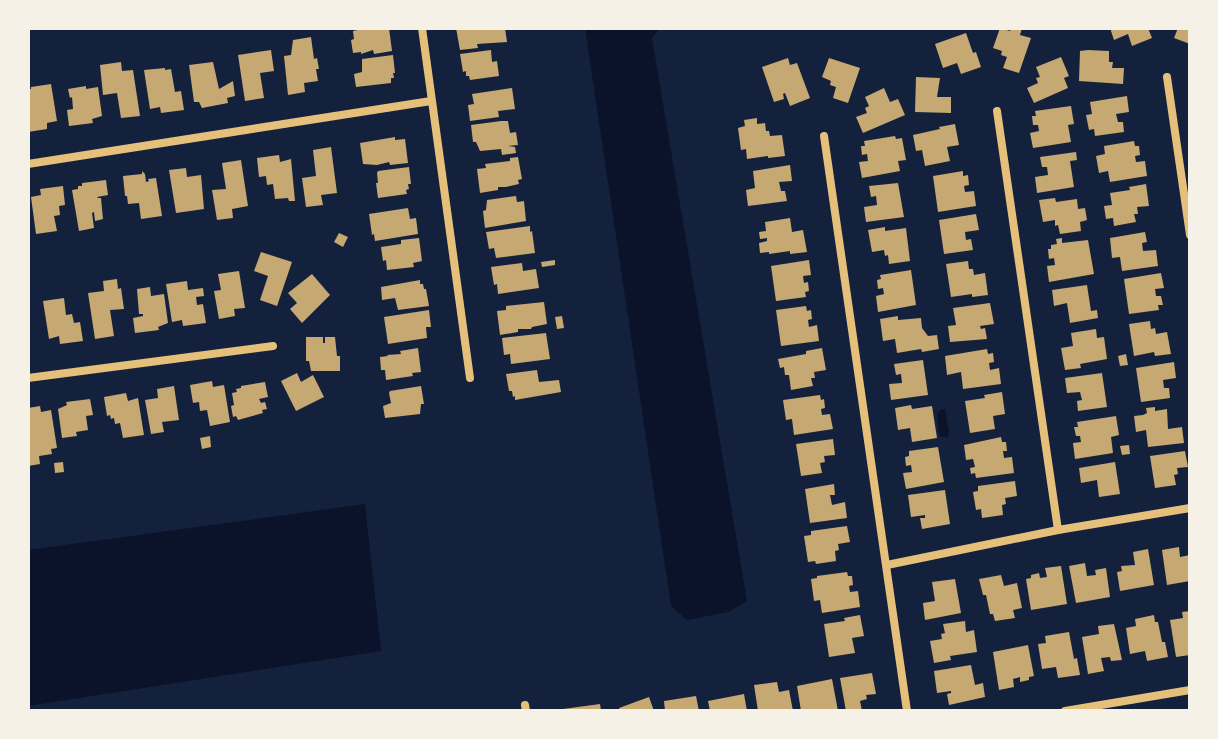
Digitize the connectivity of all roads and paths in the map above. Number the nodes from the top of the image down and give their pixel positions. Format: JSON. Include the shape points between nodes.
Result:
{"nodes":[{"id":1,"x":422,"y":28,"type":"edge"},
{"id":2,"x":1167,"y":77,"type":"dead end"},
{"id":3,"x":431,"y":101,"type":"junction"},
{"id":4,"x":997,"y":111,"type":"dead end"},
{"id":5,"x":824,"y":136,"type":"dead end"},
{"id":6,"x":28,"y":164,"type":"edge"},
{"id":7,"x":1190,"y":235,"type":"edge"},
{"id":8,"x":273,"y":346,"type":"dead end"},
{"id":9,"x":28,"y":378,"type":"edge"},
{"id":10,"x":470,"y":378,"type":"dead end"},
{"id":11,"x":1190,"y":508,"type":"edge"},
{"id":12,"x":1058,"y":530,"type":"junction"},
{"id":13,"x":887,"y":565,"type":"junction"},
{"id":14,"x":1190,"y":690,"type":"edge"},
{"id":15,"x":907,"y":711,"type":"edge"},
{"id":16,"x":1065,"y":711,"type":"edge"}],
"edges":[{"from":1,"to":3,"type":"street"},
{"from":2,"to":7,"type":"street"},
{"from":3,"to":6,"type":"street"},
{"from":3,"to":10,"type":"street"},
{"from":4,"to":12,"type":"street"},
{"from":5,"to":13,"type":"street"},
{"from":8,"to":9,"type":"street"},
{"from":11,"to":12,"type":"street"},
{"from":12,"to":13,"type":"street"},
{"from":13,"to":15,"type":"street"},
{"from":14,"to":16,"type":"street"}]}
